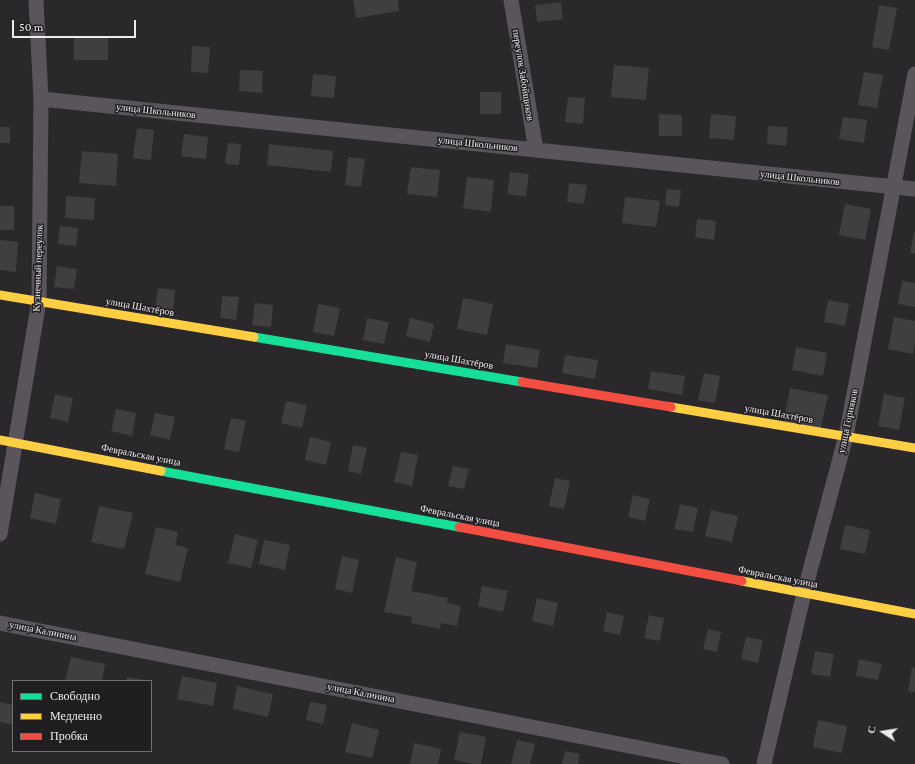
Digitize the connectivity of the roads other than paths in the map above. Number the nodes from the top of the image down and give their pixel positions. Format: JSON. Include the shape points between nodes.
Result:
{"nodes":[{"id":1,"x":36,"y":0,"type":"edge"},
{"id":2,"x":511,"y":0,"type":"edge"},
{"id":3,"x":915,"y":74,"type":"edge"},
{"id":4,"x":41,"y":99,"type":"junction"},
{"id":5,"x":536,"y":150,"type":"junction"},
{"id":6,"x":893,"y":187,"type":"junction"},
{"id":7,"x":915,"y":189,"type":"edge"},
{"id":8,"x":0,"y":295,"type":"edge"},
{"id":9,"x":39,"y":301,"type":"junction"},
{"id":10,"x":846,"y":436,"type":"junction"},
{"id":11,"x":0,"y":440,"type":"edge"},
{"id":12,"x":16,"y":443,"type":"junction"},
{"id":13,"x":915,"y":448,"type":"edge"},
{"id":14,"x":0,"y":534,"type":"edge"},
{"id":15,"x":804,"y":593,"type":"junction"},
{"id":16,"x":915,"y":614,"type":"edge"},
{"id":17,"x":0,"y":623,"type":"edge"},
{"id":18,"x":722,"y":764,"type":"edge"},
{"id":19,"x":764,"y":764,"type":"edge"}],
"edges":[{"from":1,"to":4,"type":"street","name":"Кузнечный переулок"},
{"from":2,"to":5,"type":"street","name":"переулок Забойщиков"},
{"from":3,"to":6,"type":"street","name":"улица Горняков"},
{"from":4,"to":5,"type":"street","name":"улица Школьников"},
{"from":4,"to":9,"type":"street","name":"Кузнечный переулок"},
{"from":5,"to":6,"type":"street","name":"улица Школьников"},
{"from":6,"to":7,"type":"street","name":"улица Школьников"},
{"from":6,"to":10,"type":"street","name":"улица Горняков"},
{"from":8,"to":9,"type":"street","name":"улица Шахтёров"},
{"from":9,"to":10,"type":"street","name":"улица Шахтёров"},
{"from":9,"to":12,"type":"street","name":"Кузнечный переулок"},
{"from":10,"to":13,"type":"street","name":"улица Шахтёров"},
{"from":10,"to":15,"type":"street","name":"улица Горняков"},
{"from":11,"to":12,"type":"street","name":"Февральская улица"},
{"from":12,"to":14,"type":"street","name":"Кузнечный переулок"},
{"from":12,"to":15,"type":"street","name":"Февральская улица"},
{"from":15,"to":16,"type":"street","name":"Февральская улица"},
{"from":15,"to":19,"type":"street","name":"улица Горняков"},
{"from":17,"to":18,"type":"street","name":"улица Калинина"}]}
